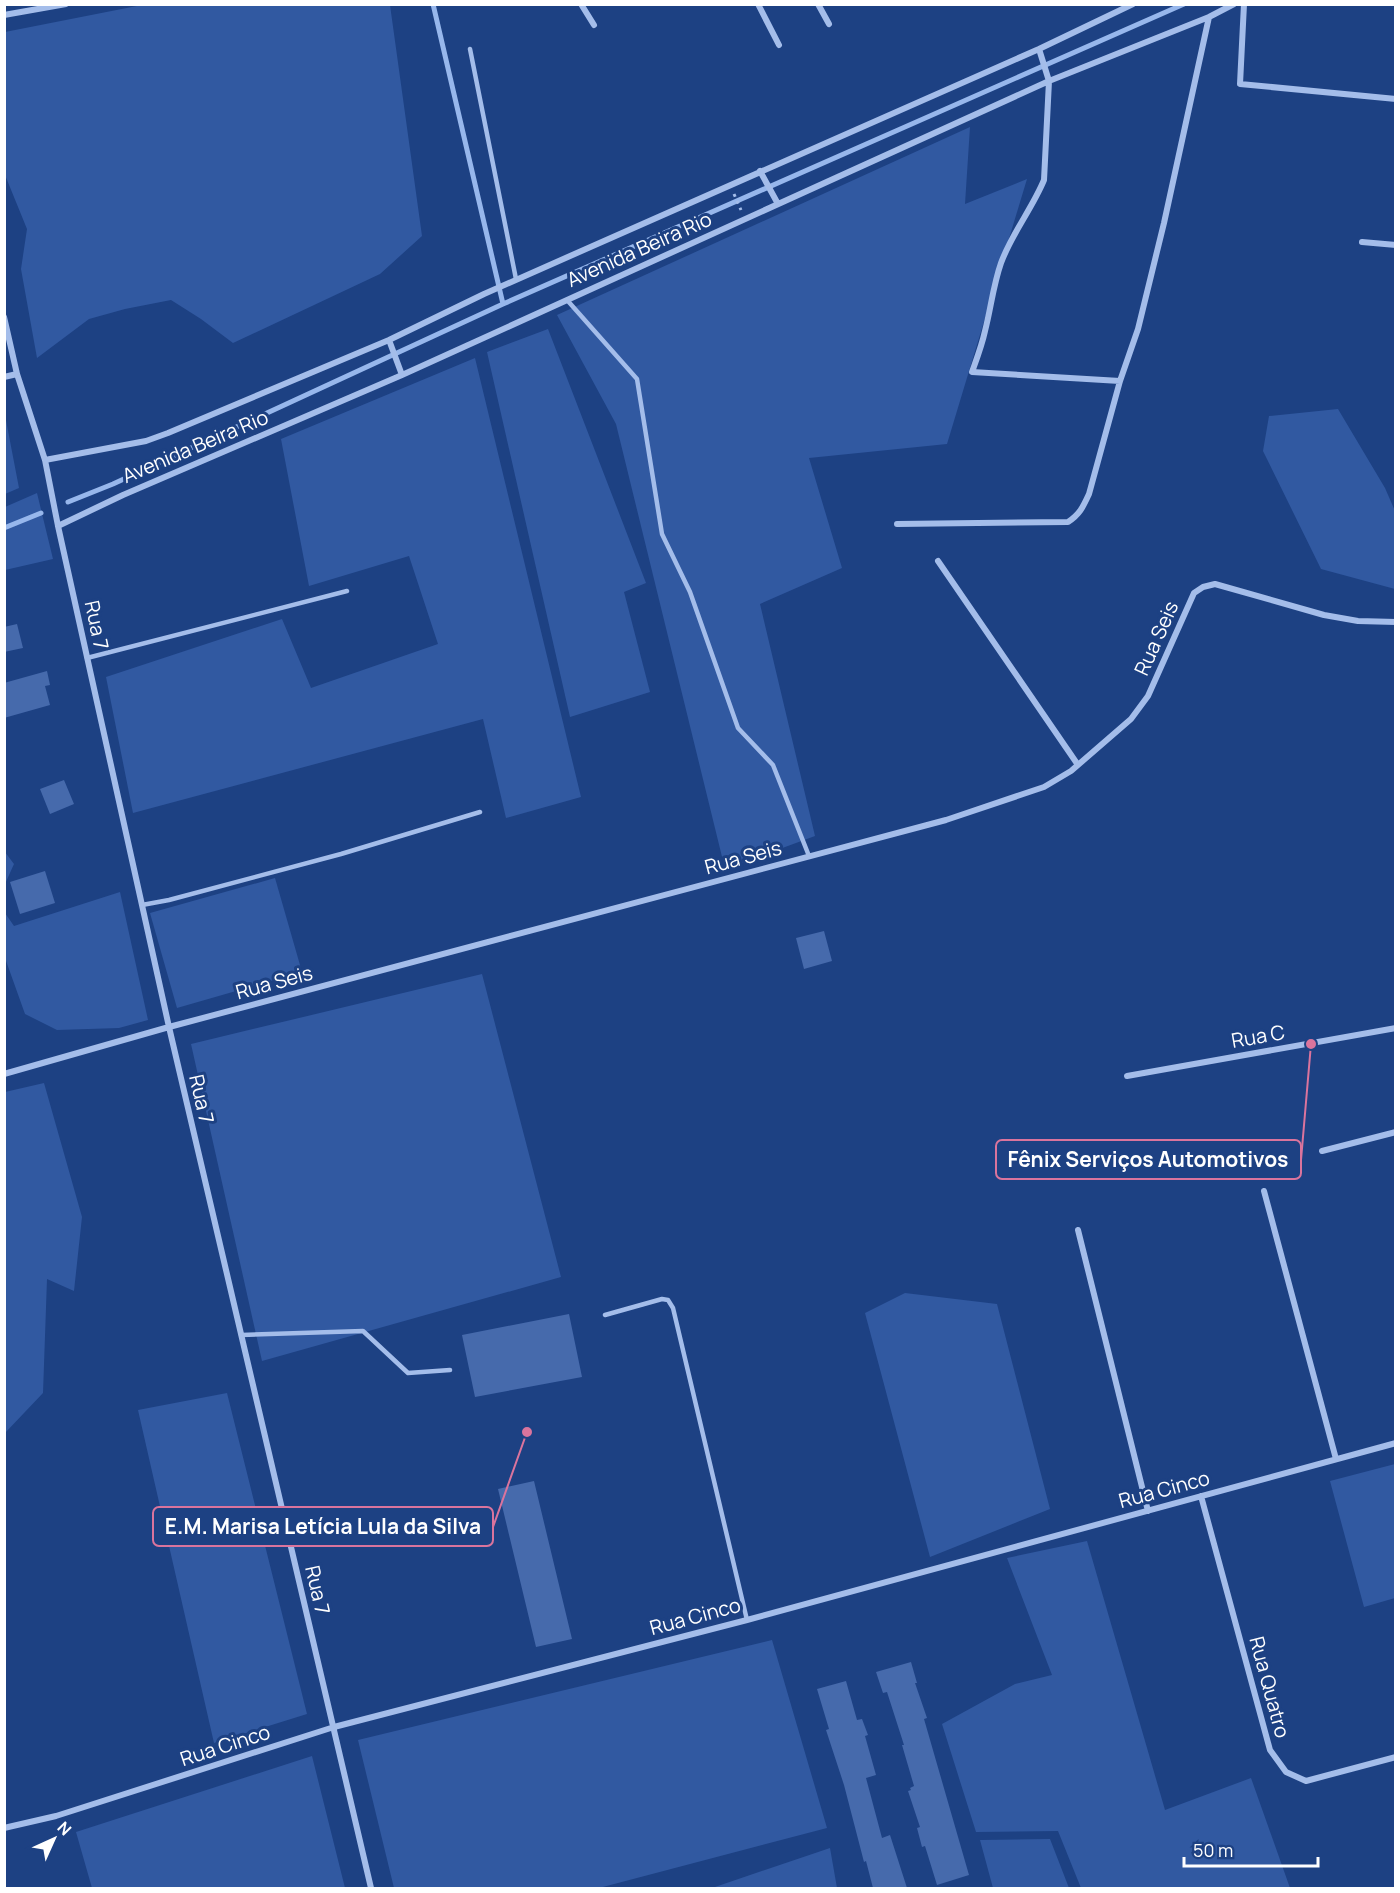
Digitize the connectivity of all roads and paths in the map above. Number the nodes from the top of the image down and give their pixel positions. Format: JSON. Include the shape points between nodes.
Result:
{"nodes":[{"id":1,"x":66,"y":4,"type":"edge"},
{"id":2,"x":581,"y":4,"type":"edge"},
{"id":3,"x":758,"y":4,"type":"edge"},
{"id":4,"x":818,"y":4,"type":"edge"},
{"id":5,"x":1133,"y":4,"type":"edge"},
{"id":6,"x":1234,"y":4,"type":"edge"},
{"id":7,"x":1244,"y":4,"type":"edge"},
{"id":8,"x":4,"y":15,"type":"edge"},
{"id":9,"x":1209,"y":16,"type":"junction"},
{"id":10,"x":829,"y":24,"type":"dead end"},
{"id":11,"x":594,"y":25,"type":"dead end"},
{"id":12,"x":779,"y":45,"type":"dead end"},
{"id":13,"x":470,"y":49,"type":"dead end"},
{"id":14,"x":1039,"y":49,"type":"junction"},
{"id":15,"x":1048,"y":78,"type":"junction"},
{"id":16,"x":1395,"y":99,"type":"edge"},
{"id":17,"x":760,"y":171,"type":"junction"},
{"id":18,"x":730,"y":184,"type":"junction"},
{"id":19,"x":778,"y":204,"type":"junction"},
{"id":20,"x":745,"y":219,"type":"junction"},
{"id":21,"x":1362,"y":242,"type":"dead end"},
{"id":22,"x":1395,"y":245,"type":"edge"},
{"id":23,"x":516,"y":279,"type":"junction"},
{"id":24,"x":567,"y":300,"type":"junction"},
{"id":25,"x":4,"y":317,"type":"edge"},
{"id":26,"x":390,"y":343,"type":"junction"},
{"id":27,"x":17,"y":374,"type":"junction"},
{"id":28,"x":402,"y":375,"type":"junction"},
{"id":29,"x":4,"y":377,"type":"edge"},
{"id":30,"x":1120,"y":381,"type":"junction"},
{"id":31,"x":45,"y":460,"type":"junction"},
{"id":32,"x":897,"y":524,"type":"dead end"},
{"id":33,"x":58,"y":526,"type":"junction"},
{"id":34,"x":938,"y":561,"type":"dead end"},
{"id":35,"x":347,"y":591,"type":"dead end"},
{"id":36,"x":1395,"y":622,"type":"edge"},
{"id":37,"x":87,"y":658,"type":"junction"},
{"id":38,"x":1078,"y":765,"type":"junction"},
{"id":39,"x":480,"y":812,"type":"dead end"},
{"id":40,"x":809,"y":856,"type":"junction"},
{"id":41,"x":142,"y":905,"type":"junction"},
{"id":42,"x":169,"y":1027,"type":"junction"},
{"id":43,"x":1395,"y":1028,"type":"edge"},
{"id":44,"x":4,"y":1074,"type":"edge"},
{"id":45,"x":1127,"y":1076,"type":"dead end"},
{"id":46,"x":1395,"y":1132,"type":"edge"},
{"id":47,"x":1322,"y":1150,"type":"dead end"},
{"id":48,"x":1264,"y":1191,"type":"dead end"},
{"id":49,"x":1078,"y":1230,"type":"dead end"},
{"id":50,"x":605,"y":1315,"type":"dead end"},
{"id":51,"x":241,"y":1335,"type":"junction"},
{"id":52,"x":450,"y":1370,"type":"dead end"},
{"id":53,"x":1395,"y":1443,"type":"edge"},
{"id":54,"x":1336,"y":1459,"type":"junction"},
{"id":55,"x":1201,"y":1496,"type":"junction"},
{"id":56,"x":1148,"y":1511,"type":"junction"},
{"id":57,"x":747,"y":1620,"type":"junction"},
{"id":58,"x":334,"y":1727,"type":"junction"},
{"id":59,"x":1395,"y":1757,"type":"edge"},
{"id":60,"x":4,"y":1828,"type":"edge"},
{"id":61,"x":371,"y":1888,"type":"edge"}],
"edges":[{"from":1,"to":8,"type":"street"},
{"from":2,"to":11,"type":"street"},
{"from":3,"to":12,"type":"street"},
{"from":4,"to":10,"type":"street"},
{"from":5,"to":14,"type":"street","name":"Avenida Beira Rio"},
{"from":6,"to":9,"type":"street","name":"Avenida Beira Rio"},
{"from":7,"to":16,"type":"street","via":[[1240,84]]},
{"from":9,"to":15,"type":"street","name":"Avenida Beira Rio"},
{"from":9,"to":30,"type":"street","via":[[1164,223],[1138,329]]},
{"from":13,"to":23,"type":"lane"},
{"from":14,"to":15,"type":"street"},
{"from":14,"to":17,"type":"street","name":"Avenida Beira Rio"},
{"from":15,"to":19,"type":"street","name":"Avenida Beira Rio"},
{"from":15,"to":30,"type":"street","via":[[1044,180],[1001,262],[972,372]]},
{"from":17,"to":18,"type":"street","name":"Avenida Beira Rio"},
{"from":17,"to":19,"type":"street"},
{"from":18,"to":20,"type":"path"},
{"from":18,"to":23,"type":"street","name":"Avenida Beira Rio"},
{"from":19,"to":20,"type":"street","name":"Avenida Beira Rio"},
{"from":20,"to":24,"type":"street","name":"Avenida Beira Rio"},
{"from":21,"to":22,"type":"street"},
{"from":23,"to":26,"type":"street","name":"Avenida Beira Rio"},
{"from":24,"to":28,"type":"street","name":"Avenida Beira Rio"},
{"from":24,"to":40,"type":"lane","via":[[637,379],[662,534],[690,592],[738,728],[773,765]]},
{"from":25,"to":27,"type":"street","name":"Rua 7"},
{"from":26,"to":28,"type":"street"},
{"from":26,"to":31,"type":"street","name":"Avenida Beira Rio","via":[[146,441]]},
{"from":27,"to":29,"type":"street"},
{"from":27,"to":31,"type":"street","name":"Rua 7"},
{"from":28,"to":33,"type":"street","name":"Avenida Beira Rio"},
{"from":30,"to":32,"type":"street","via":[[1089,494],[1082,510],[1068,522]]},
{"from":31,"to":33,"type":"street","name":"Rua 7"},
{"from":33,"to":37,"type":"street","name":"Rua 7"},
{"from":34,"to":38,"type":"street"},
{"from":35,"to":37,"type":"lane"},
{"from":36,"to":38,"type":"street","name":"Rua Seis","via":[[1324,615],[1215,584],[1203,587],[1194,593],[1148,696],[1131,719]]},
{"from":37,"to":41,"type":"street","name":"Rua 7"},
{"from":38,"to":40,"type":"street","name":"Rua Seis","via":[[1044,787],[1000,802]]},
{"from":39,"to":41,"type":"lane","via":[[341,854]]},
{"from":40,"to":42,"type":"street","name":"Rua Seis"},
{"from":41,"to":42,"type":"street","name":"Rua 7"},
{"from":42,"to":44,"type":"street","name":"Rua Seis"},
{"from":42,"to":51,"type":"street","name":"Rua 7"},
{"from":43,"to":45,"type":"street","name":"Rua C"},
{"from":46,"to":47,"type":"street"},
{"from":48,"to":54,"type":"street"},
{"from":49,"to":56,"type":"street"},
{"from":50,"to":57,"type":"lane","via":[[662,1299],[674,1308]]},
{"from":51,"to":52,"type":"lane","via":[[363,1331],[408,1373]]},
{"from":51,"to":58,"type":"street","name":"Rua 7"},
{"from":53,"to":54,"type":"street","name":"Rua Cinco"},
{"from":54,"to":55,"type":"street","name":"Rua Cinco"},
{"from":55,"to":56,"type":"street","name":"Rua Cinco"},
{"from":55,"to":59,"type":"street","name":"Rua Quatro","via":[[1270,1750],[1286,1772],[1306,1780]]},
{"from":56,"to":57,"type":"street","name":"Rua Cinco"},
{"from":57,"to":58,"type":"street","name":"Rua Cinco"},
{"from":58,"to":60,"type":"street","name":"Rua Cinco","via":[[56,1816]]},
{"from":58,"to":61,"type":"street","name":"Rua 7"}]}
